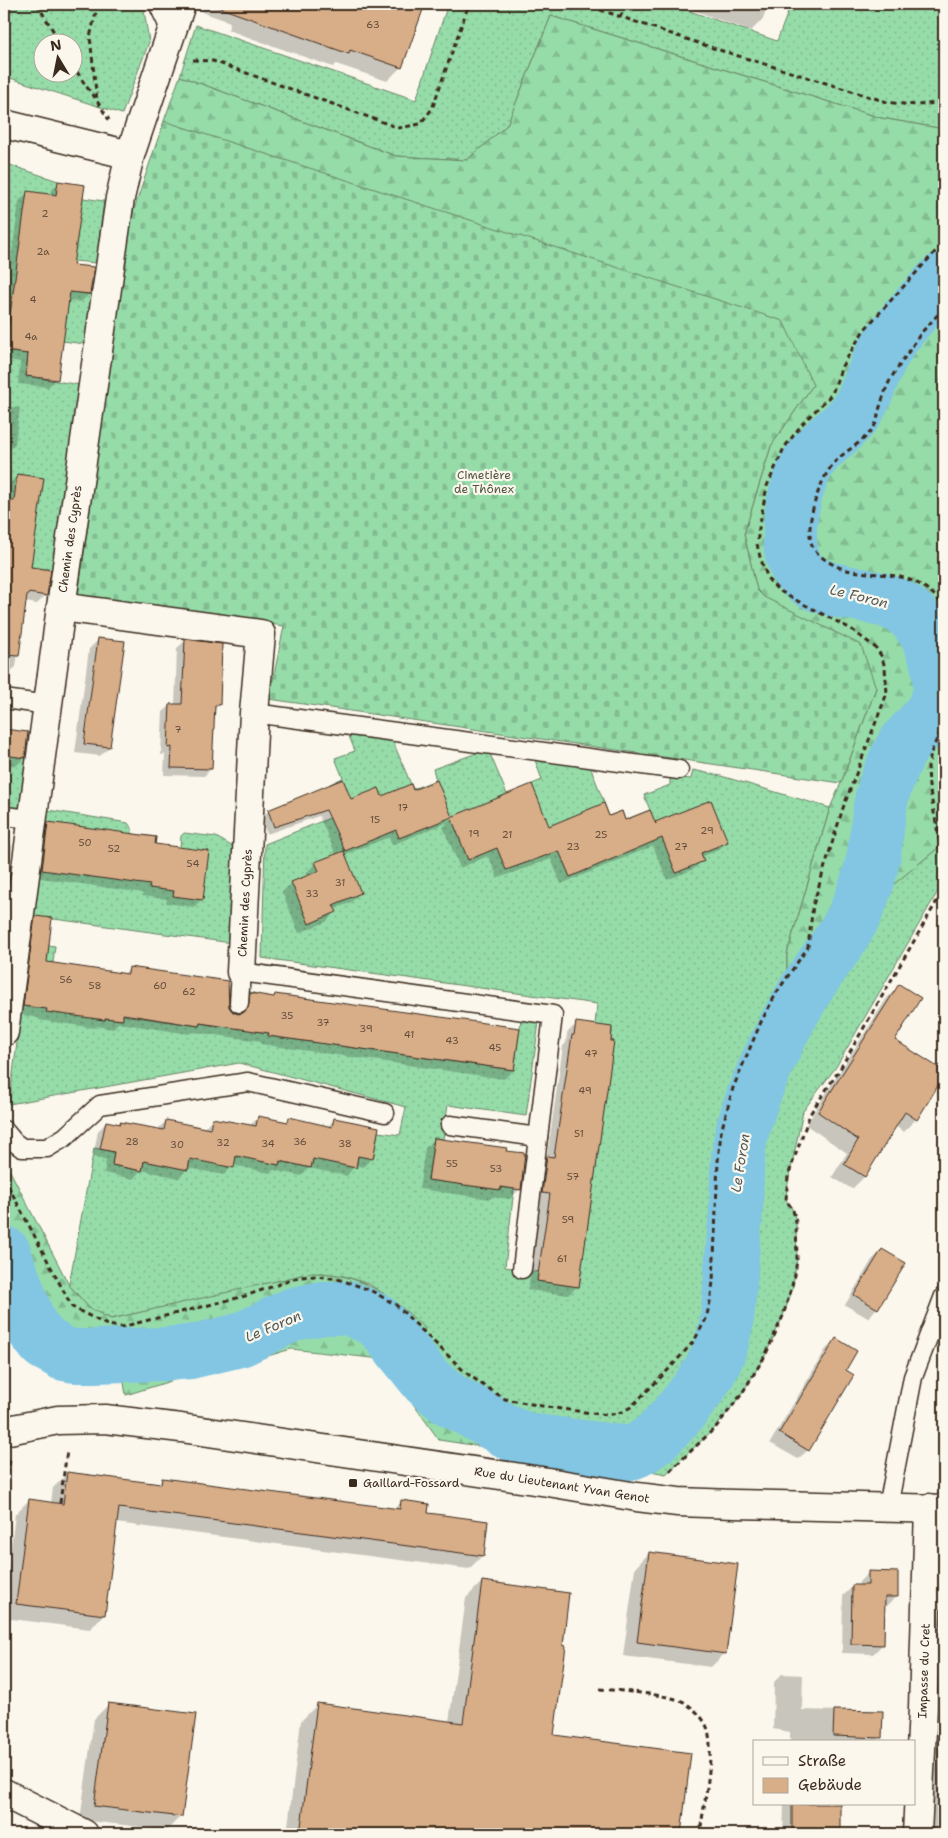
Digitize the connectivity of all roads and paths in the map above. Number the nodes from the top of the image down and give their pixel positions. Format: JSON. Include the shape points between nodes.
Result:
{"nodes":[{"id":1,"x":37,"y":4,"type":"edge"},
{"id":2,"x":98,"y":4,"type":"edge"},
{"id":3,"x":158,"y":4,"type":"edge"},
{"id":4,"x":181,"y":4,"type":"edge"},
{"id":5,"x":469,"y":4,"type":"edge"},
{"id":6,"x":582,"y":4,"type":"edge"},
{"id":7,"x":627,"y":4,"type":"edge"},
{"id":8,"x":620,"y":17,"type":"junction"},
{"id":9,"x":171,"y":31,"type":"junction"},
{"id":10,"x":54,"y":32,"type":"edge"},
{"id":11,"x":161,"y":60,"type":"junction"},
{"id":12,"x":82,"y":80,"type":"edge"},
{"id":13,"x":944,"y":100,"type":"edge"},
{"id":14,"x":97,"y":101,"type":"junction"},
{"id":15,"x":4,"y":124,"type":"edge"},
{"id":16,"x":130,"y":155,"type":"junction"},
{"id":17,"x":944,"y":242,"type":"edge"},
{"id":18,"x":944,"y":308,"type":"edge"},
{"id":19,"x":944,"y":606,"type":"edge"},
{"id":20,"x":61,"y":607,"type":"junction"},
{"id":21,"x":4,"y":699,"type":"edge"},
{"id":22,"x":48,"y":705,"type":"junction"},
{"id":23,"x":254,"y":713,"type":"junction"},
{"id":24,"x":944,"y":723,"type":"edge"},
{"id":25,"x":679,"y":770,"type":"dead end"},
{"id":26,"x":4,"y":816,"type":"edge"},
{"id":27,"x":32,"y":819,"type":"junction"},
{"id":28,"x":944,"y":866,"type":"edge"},
{"id":29,"x":944,"y":889,"type":"edge"},
{"id":30,"x":9,"y":962,"type":"edge"},
{"id":31,"x":241,"y":972,"type":"junction"},
{"id":32,"x":239,"y":1004,"type":"dead end"},
{"id":33,"x":4,"y":1032,"type":"edge"},
{"id":34,"x":385,"y":1113,"type":"dead end"},
{"id":35,"x":450,"y":1125,"type":"dead end"},
{"id":36,"x":4,"y":1130,"type":"edge"},
{"id":37,"x":538,"y":1136,"type":"junction"},
{"id":38,"x":4,"y":1178,"type":"edge"},
{"id":39,"x":522,"y":1269,"type":"dead end"},
{"id":40,"x":944,"y":1296,"type":"edge"},
{"id":41,"x":4,"y":1431,"type":"edge"},
{"id":42,"x":67,"y":1450,"type":"dead end"},
{"id":43,"x":10,"y":1458,"type":"dead end"},
{"id":44,"x":666,"y":1474,"type":"dead end"},
{"id":45,"x":4,"y":1501,"type":"edge"},
{"id":46,"x":60,"y":1503,"type":"dead end"},
{"id":47,"x":888,"y":1507,"type":"junction"},
{"id":48,"x":936,"y":1509,"type":"edge"},
{"id":49,"x":4,"y":1528,"type":"edge"},
{"id":50,"x":4,"y":1551,"type":"edge"},
{"id":51,"x":600,"y":1689,"type":"dead end"},
{"id":52,"x":4,"y":1793,"type":"edge"},
{"id":53,"x":79,"y":1834,"type":"edge"},
{"id":54,"x":700,"y":1834,"type":"edge"},
{"id":55,"x":917,"y":1834,"type":"edge"}],
"edges":[{"from":1,"to":10,"type":"path"},
{"from":2,"to":14,"type":"path","via":[[90,37]]},
{"from":3,"to":9,"type":"lane"},
{"from":4,"to":9,"type":"street","name":"Chemin des Cyprès"},
{"from":5,"to":11,"type":"path","via":[[432,109],[420,124],[399,128],[214,61]]},
{"from":6,"to":8,"type":"path"},
{"from":7,"to":8,"type":"path"},
{"from":8,"to":13,"type":"path","via":[[886,102],[907,105]]},
{"from":9,"to":11,"type":"street","name":"Chemin des Cyprès"},
{"from":11,"to":16,"type":"street","name":"Chemin des Cyprès"},
{"from":12,"to":14,"type":"path"},
{"from":14,"to":16,"type":"path"},
{"from":15,"to":16,"type":"street"},
{"from":16,"to":20,"type":"street","name":"Chemin des Cyprès","via":[[120,198]]},
{"from":17,"to":38,"type":"path","via":[[864,330],[842,366],[832,394],[784,448],[768,486],[757,544],[768,578],[790,597],[851,629],[876,648],[886,668],[887,693],[843,808],[814,905],[808,947],[761,1022],[733,1088],[721,1132],[712,1282],[706,1319],[694,1341],[631,1407],[606,1415],[505,1399],[465,1372],[396,1305],[338,1279],[300,1278],[245,1296],[121,1327],[106,1325],[72,1307]]},
{"from":18,"to":19,"type":"path","via":[[921,333],[888,382],[875,425],[863,440],[832,464],[815,500],[810,528],[812,545],[819,555],[832,563],[850,571],[886,574],[922,584]]},
{"from":20,"to":22,"type":"street"},
{"from":20,"to":23,"type":"street","name":"Chemin des Cyprès","via":[[261,634]]},
{"from":21,"to":22,"type":"lane"},
{"from":22,"to":27,"type":"street"},
{"from":23,"to":25,"type":"lane"},
{"from":23,"to":31,"type":"street","name":"Chemin des Cyprès"},
{"from":24,"to":28,"type":"path","via":[[928,767]]},
{"from":26,"to":27,"type":"lane"},
{"from":27,"to":30,"type":"street"},
{"from":29,"to":44,"type":"path","via":[[840,1069],[810,1114],[788,1176],[786,1200],[796,1222],[795,1275],[783,1316],[765,1356],[716,1427]]},
{"from":30,"to":33,"type":"street"},
{"from":31,"to":32,"type":"lane"},
{"from":31,"to":37,"type":"lane","via":[[553,1015]]},
{"from":34,"to":36,"type":"lane","via":[[248,1082],[100,1105],[47,1148],[22,1148]]},
{"from":35,"to":37,"type":"lane"},
{"from":37,"to":39,"type":"lane"},
{"from":40,"to":47,"type":"lane","via":[[913,1377]]},
{"from":41,"to":47,"type":"street","name":"Rue du Lieutenant Yvan Genot","via":[[58,1420],[105,1419],[529,1479],[637,1498],[678,1502]]},
{"from":42,"to":46,"type":"path"},
{"from":43,"to":45,"type":"path"},
{"from":47,"to":48,"type":"street","name":"Rue du Lieutenant Yvan Genot"},
{"from":48,"to":55,"type":"street","name":"Impasse du Cret"},
{"from":49,"to":50,"type":"path","via":[[8,1542]]},
{"from":51,"to":54,"type":"path","via":[[683,1702],[702,1718],[707,1727],[710,1748]]},
{"from":52,"to":53,"type":"street"}]}
